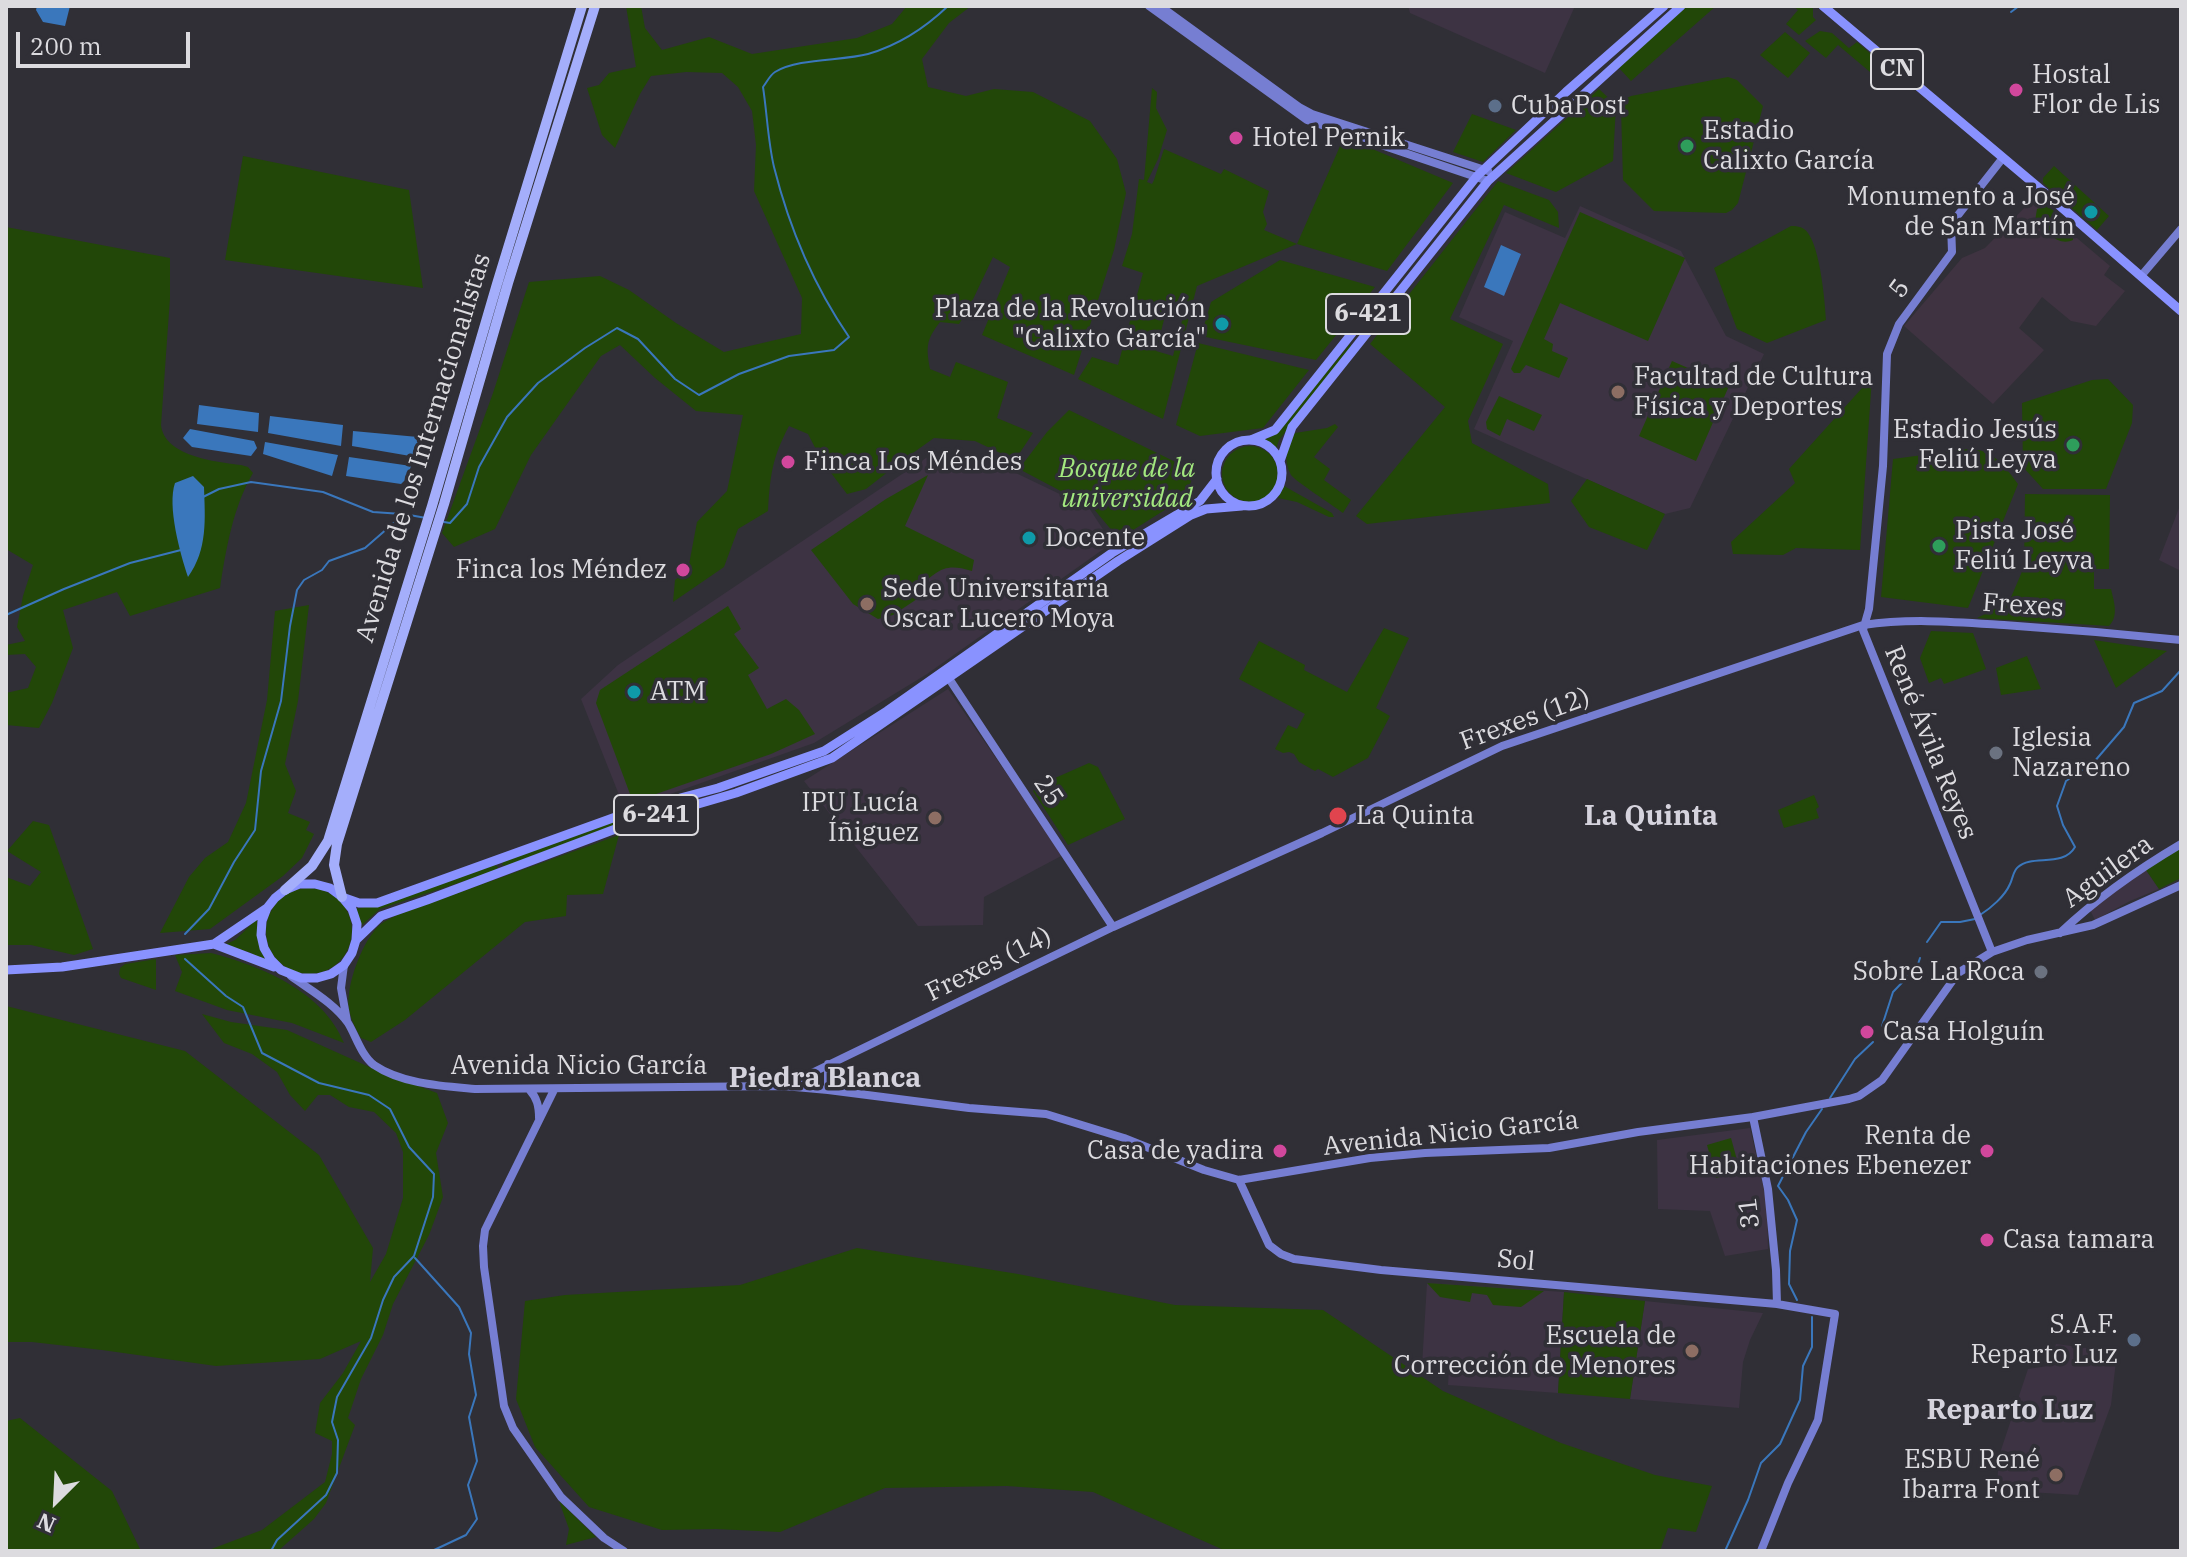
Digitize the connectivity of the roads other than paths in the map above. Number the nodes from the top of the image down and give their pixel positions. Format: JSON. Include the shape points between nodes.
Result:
{"nodes":[{"id":1,"x":582,"y":6,"type":"edge"},
{"id":2,"x":595,"y":6,"type":"edge"},
{"id":3,"x":1149,"y":6,"type":"edge"},
{"id":4,"x":1160,"y":6,"type":"edge"},
{"id":5,"x":1664,"y":6,"type":"edge"},
{"id":6,"x":1681,"y":6,"type":"edge"},
{"id":7,"x":1823,"y":6,"type":"edge"},
{"id":8,"x":2002,"y":159,"type":"junction"},
{"id":9,"x":1480,"y":172,"type":"junction"},
{"id":10,"x":1492,"y":177,"type":"junction"},
{"id":11,"x":2181,"y":229,"type":"edge"},
{"id":12,"x":2141,"y":276,"type":"junction"},
{"id":13,"x":2181,"y":311,"type":"edge"},
{"id":14,"x":1887,"y":354,"type":"joint"},
{"id":15,"x":1251,"y":440,"type":"junction"},
{"id":16,"x":1280,"y":461,"type":"junction"},
{"id":17,"x":1217,"y":479,"type":"junction"},
{"id":18,"x":1242,"y":506,"type":"junction"},
{"id":19,"x":424,"y":550,"type":"junction"},
{"id":20,"x":1869,"y":609,"type":"junction"},
{"id":21,"x":1895,"y":621,"type":"junction"},
{"id":22,"x":1863,"y":625,"type":"junction"},
{"id":23,"x":2181,"y":640,"type":"edge"},
{"id":24,"x":947,"y":674,"type":"junction"},
{"id":25,"x":2181,"y":844,"type":"edge"},
{"id":26,"x":1213,"y":882,"type":"joint"},
{"id":27,"x":2181,"y":885,"type":"edge"},
{"id":28,"x":285,"y":890,"type":"junction"},
{"id":29,"x":342,"y":897,"type":"junction"},
{"id":30,"x":267,"y":908,"type":"junction"},
{"id":31,"x":1113,"y":927,"type":"junction"},
{"id":32,"x":2060,"y":933,"type":"junction"},
{"id":33,"x":356,"y":940,"type":"junction"},
{"id":34,"x":214,"y":944,"type":"junction"},
{"id":35,"x":1992,"y":952,"type":"junction"},
{"id":36,"x":344,"y":965,"type":"junction"},
{"id":37,"x":6,"y":970,"type":"edge"},
{"id":38,"x":284,"y":972,"type":"junction"},
{"id":39,"x":347,"y":1022,"type":"junction"},
{"id":40,"x":828,"y":1064,"type":"junction"},
{"id":41,"x":784,"y":1086,"type":"junction"},
{"id":42,"x":529,"y":1089,"type":"junction"},
{"id":43,"x":554,"y":1090,"type":"junction"},
{"id":44,"x":828,"y":1090,"type":"junction"},
{"id":45,"x":1753,"y":1117,"type":"junction"},
{"id":46,"x":538,"y":1119,"type":"junction"},
{"id":47,"x":1239,"y":1180,"type":"junction"},
{"id":48,"x":1777,"y":1304,"type":"junction"},
{"id":49,"x":624,"y":1551,"type":"edge"},
{"id":50,"x":1761,"y":1551,"type":"edge"}],
"edges":[{"from":1,"to":19,"type":"highway","name":"Avenida de los Internacionalistas","via":[[432,506]]},
{"from":2,"to":19,"type":"highway","name":"Avenida de los Internacionalistas","via":[[444,504]]},
{"from":3,"to":9,"type":"street","via":[[1307,120]]},
{"from":4,"to":9,"type":"street","via":[[1312,114]]},
{"from":5,"to":9,"type":"main road","number":"6-421"},
{"from":6,"to":10,"type":"main road","number":"6-421"},
{"from":7,"to":8,"type":"main road","number":"CN"},
{"from":8,"to":12,"type":"main road","number":"CN"},
{"from":8,"to":14,"type":"street","name":"5","via":[[1951,224],[1952,252],[1899,324]]},
{"from":9,"to":10,"type":"street"},
{"from":9,"to":15,"type":"main road","number":"6-421","via":[[1275,430]]},
{"from":10,"to":16,"type":"main road","number":"6-421","via":[[1292,427]]},
{"from":11,"to":12,"type":"street"},
{"from":12,"to":13,"type":"main road","number":"CN"},
{"from":14,"to":20,"type":"street","name":"René Ávila Reyes"},
{"from":15,"to":16,"type":"main road","via":[[1273,450]]},
{"from":15,"to":17,"type":"main road","number":"6-421","via":[[1227,448],[1216,468]]},
{"from":16,"to":18,"type":"main road","number":"6-421","via":[[1283,473],[1277,491],[1263,504]]},
{"from":17,"to":18,"type":"main road","via":[[1221,492]]},
{"from":17,"to":24,"type":"main road","number":"6-241","via":[[1200,501],[1112,553]]},
{"from":18,"to":24,"type":"main road","number":"6-241","via":[[1191,515]]},
{"from":19,"to":28,"type":"highway","name":"Avenida de los Internacionalistas","via":[[328,841],[312,866]]},
{"from":19,"to":29,"type":"highway","name":"Avenida de los Internacionalistas","via":[[337,844],[334,865]]},
{"from":20,"to":21,"type":"street","via":[[1880,620]]},
{"from":20,"to":22,"type":"street","name":"René Ávila Reyes"},
{"from":21,"to":22,"type":"street","name":"Frexes"},
{"from":21,"to":23,"type":"street","name":"Frexes"},
{"from":22,"to":26,"type":"street","name":"Frexes (12)","via":[[1502,746]]},
{"from":22,"to":35,"type":"street","name":"René Ávila Reyes"},
{"from":24,"to":29,"type":"main road","number":"6-241","via":[[824,751],[635,810],[377,903]]},
{"from":24,"to":31,"type":"street","name":"25"},
{"from":24,"to":33,"type":"main road","number":"6-241","via":[[832,758],[626,825],[381,916]]},
{"from":25,"to":32,"type":"street","name":"Aguilera","via":[[2136,870]]},
{"from":26,"to":31,"type":"street","name":"Frexes (14)"},
{"from":27,"to":32,"type":"street","name":"Avenida Nicio García","via":[[2093,925]]},
{"from":28,"to":29,"type":"main road","number":"6-241","via":[[315,884]]},
{"from":28,"to":30,"type":"main road"},
{"from":29,"to":33,"type":"main road","via":[[357,924]]},
{"from":30,"to":34,"type":"main road"},
{"from":30,"to":38,"type":"main road","via":[[262,921],[264,948]]},
{"from":31,"to":40,"type":"street","name":"Frexes (14)"},
{"from":32,"to":35,"type":"street","name":"Avenida Nicio García"},
{"from":33,"to":36,"type":"main road","number":"6-241"},
{"from":34,"to":37,"type":"main road"},
{"from":34,"to":38,"type":"main road"},
{"from":35,"to":45,"type":"street","name":"Avenida Nicio García","via":[[1958,973],[1882,1080],[1859,1096]]},
{"from":36,"to":38,"type":"main road","via":[[317,978]]},
{"from":36,"to":39,"type":"street","via":[[341,988]]},
{"from":38,"to":39,"type":"street"},
{"from":39,"to":42,"type":"street","name":"Avenida Nicio García","via":[[373,1064],[407,1079],[475,1089]]},
{"from":40,"to":41,"type":"street","name":"Frexes (14)"},
{"from":40,"to":44,"type":"street"},
{"from":41,"to":43,"type":"street","name":"Avenida Nicio García"},
{"from":41,"to":44,"type":"street","name":"Avenida Nicio García"},
{"from":42,"to":43,"type":"street","name":"Avenida Nicio García"},
{"from":42,"to":46,"type":"street"},
{"from":43,"to":46,"type":"street"},
{"from":44,"to":47,"type":"street","name":"Avenida Nicio García","via":[[1046,1114]]},
{"from":45,"to":47,"type":"street","name":"Avenida Nicio García","via":[[1549,1148],[1370,1158]]},
{"from":45,"to":48,"type":"street","name":"31","via":[[1768,1189]]},
{"from":46,"to":49,"type":"street","via":[[485,1230],[483,1246],[504,1406],[554,1489]]},
{"from":47,"to":48,"type":"street","name":"Sol","via":[[1269,1245],[1294,1259]]},
{"from":48,"to":50,"type":"street","name":"Sol","via":[[1835,1314],[1818,1420]]}]}
